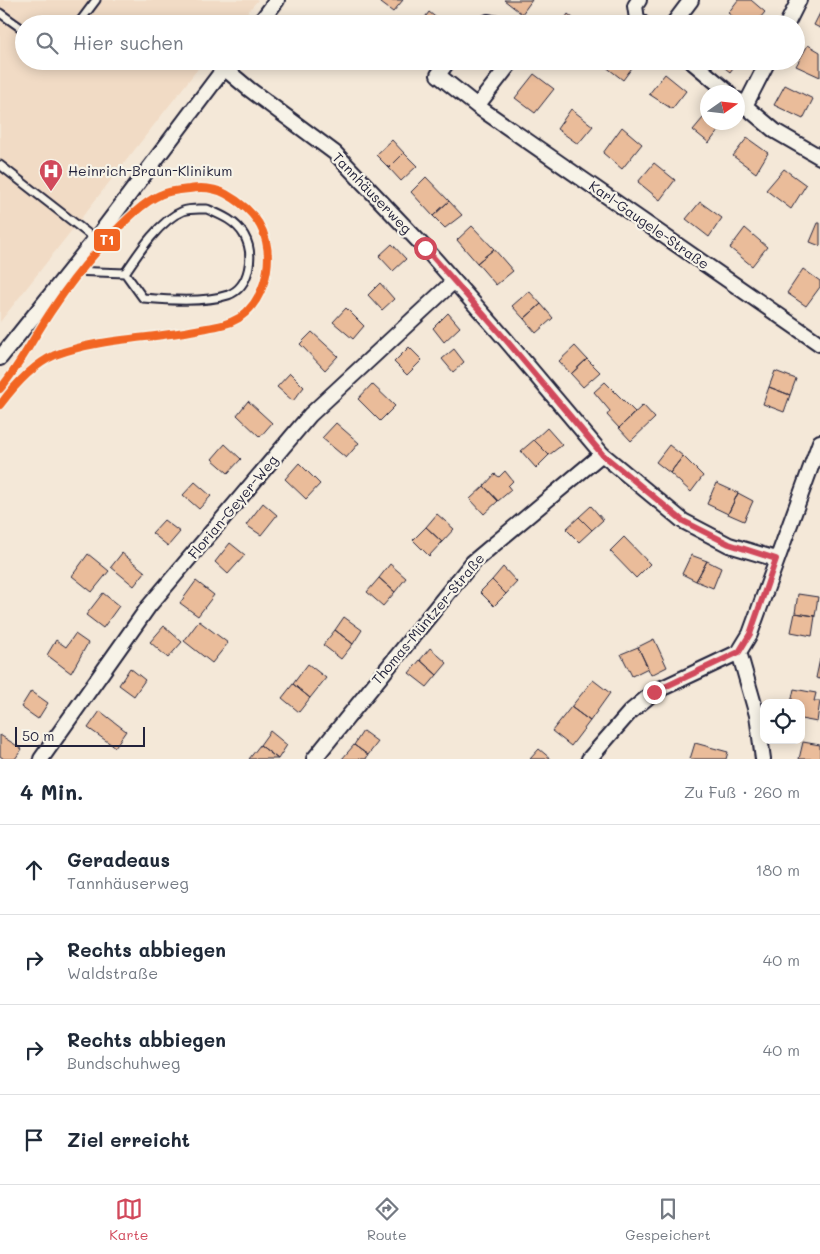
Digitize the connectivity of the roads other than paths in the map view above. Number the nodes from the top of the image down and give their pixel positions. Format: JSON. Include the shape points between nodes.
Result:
{"nodes":[{"id":1,"x":96,"y":0,"type":"edge"},
{"id":2,"x":277,"y":0,"type":"edge"},
{"id":3,"x":639,"y":0,"type":"edge"},
{"id":4,"x":691,"y":0,"type":"edge"},
{"id":5,"x":799,"y":0,"type":"edge"},
{"id":6,"x":0,"y":13,"type":"edge"},
{"id":7,"x":85,"y":15,"type":"edge"},
{"id":8,"x":266,"y":15,"type":"edge"},
{"id":9,"x":636,"y":15,"type":"edge"},
{"id":10,"x":680,"y":15,"type":"edge"},
{"id":11,"x":792,"y":15,"type":"edge"},
{"id":12,"x":15,"y":24,"type":"edge"},
{"id":13,"x":222,"y":70,"type":"edge"},
{"id":14,"x":232,"y":70,"type":"edge"},
{"id":15,"x":441,"y":70,"type":"edge"},
{"id":16,"x":505,"y":70,"type":"edge"},
{"id":17,"x":702,"y":70,"type":"edge"},
{"id":18,"x":762,"y":70,"type":"edge"},
{"id":19,"x":720,"y":85,"type":"edge"},
{"id":20,"x":745,"y":97,"type":"edge"},
{"id":21,"x":478,"y":106,"type":"junction"},
{"id":22,"x":745,"y":106,"type":"edge"},
{"id":23,"x":820,"y":157,"type":"edge"},
{"id":24,"x":0,"y":165,"type":"edge"},
{"id":25,"x":95,"y":239,"type":"junction"},
{"id":26,"x":70,"y":271,"type":"junction"},
{"id":27,"x":125,"y":273,"type":"junction"},
{"id":28,"x":453,"y":282,"type":"junction"},
{"id":29,"x":820,"y":344,"type":"edge"},
{"id":30,"x":0,"y":358,"type":"edge"},
{"id":31,"x":820,"y":442,"type":"edge"},
{"id":32,"x":602,"y":454,"type":"junction"},
{"id":33,"x":776,"y":559,"type":"junction"},
{"id":34,"x":739,"y":652,"type":"junction"},
{"id":35,"x":41,"y":759,"type":"edge"},
{"id":36,"x":314,"y":759,"type":"edge"},
{"id":37,"x":589,"y":759,"type":"edge"},
{"id":38,"x":763,"y":759,"type":"edge"}],
"edges":[{"from":1,"to":7,"type":"lane"},
{"from":2,"to":8,"type":"street"},
{"from":3,"to":9,"type":"street","via":[[635,6]]},
{"from":4,"to":10,"type":"street"},
{"from":5,"to":11,"type":"street"},
{"from":6,"to":12,"type":"lane"},
{"from":13,"to":25,"type":"street"},
{"from":14,"to":28,"type":"street","name":"Tannhäuserweg","via":[[249,89],[335,153]]},
{"from":15,"to":21,"type":"street","name":"Karl-Gaugele-Straße","via":[[438,74]]},
{"from":16,"to":21,"type":"street"},
{"from":17,"to":19,"type":"street"},
{"from":18,"to":20,"type":"street"},
{"from":21,"to":29,"type":"street","name":"Karl-Gaugele-Straße"},
{"from":22,"to":23,"type":"street","via":[[775,130]]},
{"from":24,"to":25,"type":"lane"},
{"from":25,"to":26,"type":"street"},
{"from":26,"to":27,"type":"lane"},
{"from":26,"to":30,"type":"street"},
{"from":27,"to":27,"type":"lane","via":[[143,298],[172,301],[204,298],[228,295],[245,282],[250,258],[244,235],[230,219],[207,209],[184,210],[160,227]]},
{"from":28,"to":32,"type":"street","name":"Tannhäuserweg"},
{"from":28,"to":35,"type":"street","name":"Florian-Geyer-Weg","via":[[310,415],[150,606]]},
{"from":31,"to":33,"type":"street"},
{"from":32,"to":33,"type":"street","name":"Tannhäuserweg","via":[[683,521],[729,544]]},
{"from":32,"to":36,"type":"street","name":"Thomas-Müntzer-Straße","via":[[473,562]]},
{"from":33,"to":34,"type":"street","via":[[750,634]]},
{"from":34,"to":37,"type":"street","via":[[654,692],[630,712]]},
{"from":34,"to":38,"type":"street","via":[[757,715]]}]}
